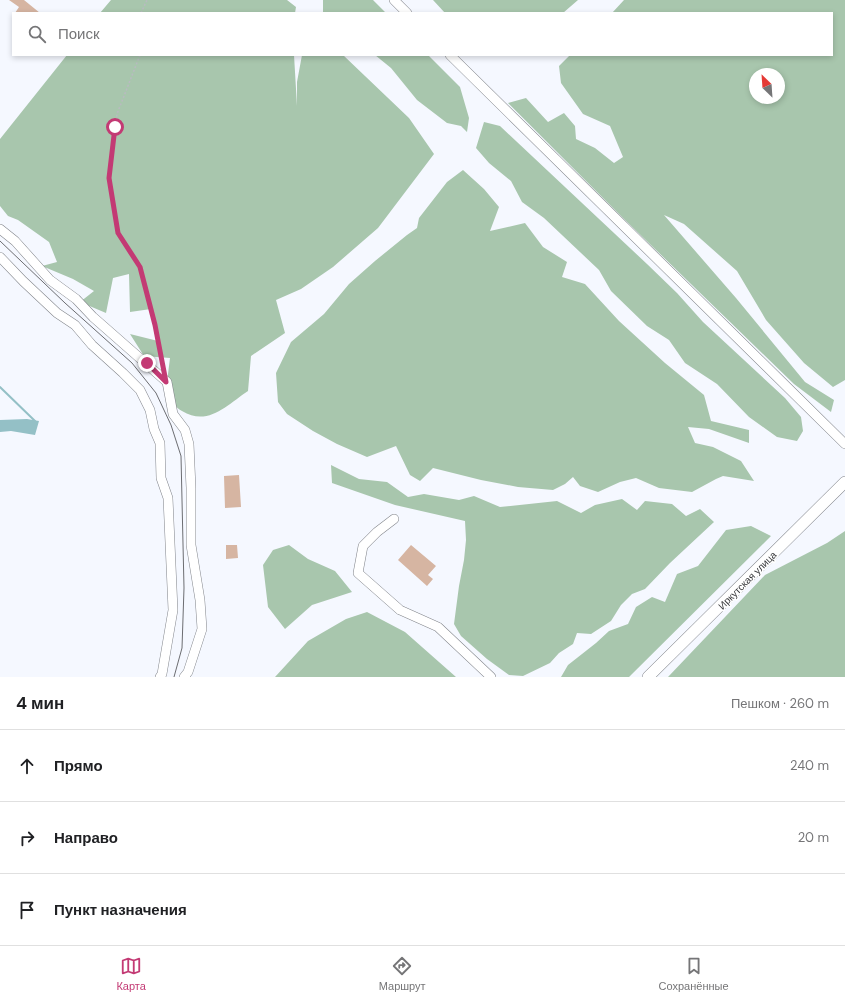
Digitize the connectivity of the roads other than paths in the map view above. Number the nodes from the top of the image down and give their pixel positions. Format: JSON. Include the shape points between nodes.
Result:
{"nodes":[{"id":1,"x":394,"y":0,"type":"edge"},
{"id":2,"x":406,"y":12,"type":"edge"},
{"id":3,"x":451,"y":56,"type":"edge"},
{"id":4,"x":0,"y":229,"type":"edge"},
{"id":5,"x":0,"y":257,"type":"edge"},
{"id":6,"x":845,"y":444,"type":"edge"},
{"id":7,"x":845,"y":482,"type":"edge"},
{"id":8,"x":394,"y":519,"type":"dead end"},
{"id":9,"x":160,"y":677,"type":"edge"},
{"id":10,"x":184,"y":677,"type":"edge"},
{"id":11,"x":491,"y":677,"type":"edge"},
{"id":12,"x":648,"y":677,"type":"edge"}],
"edges":[{"from":1,"to":2,"type":"street"},
{"from":3,"to":6,"type":"street"},
{"from":4,"to":10,"type":"street","via":[[50,280],[76,299],[166,382],[173,414],[185,430],[189,444],[192,545],[202,629]]},
{"from":5,"to":9,"type":"street","via":[[23,282],[57,313],[75,325],[92,345],[123,372],[140,390],[150,410],[160,443],[161,478],[168,498],[173,610]]},
{"from":7,"to":12,"type":"main road","name":"Иркутская улица"},
{"from":8,"to":11,"type":"street","via":[[363,546],[358,574],[400,610],[438,627]]}]}
